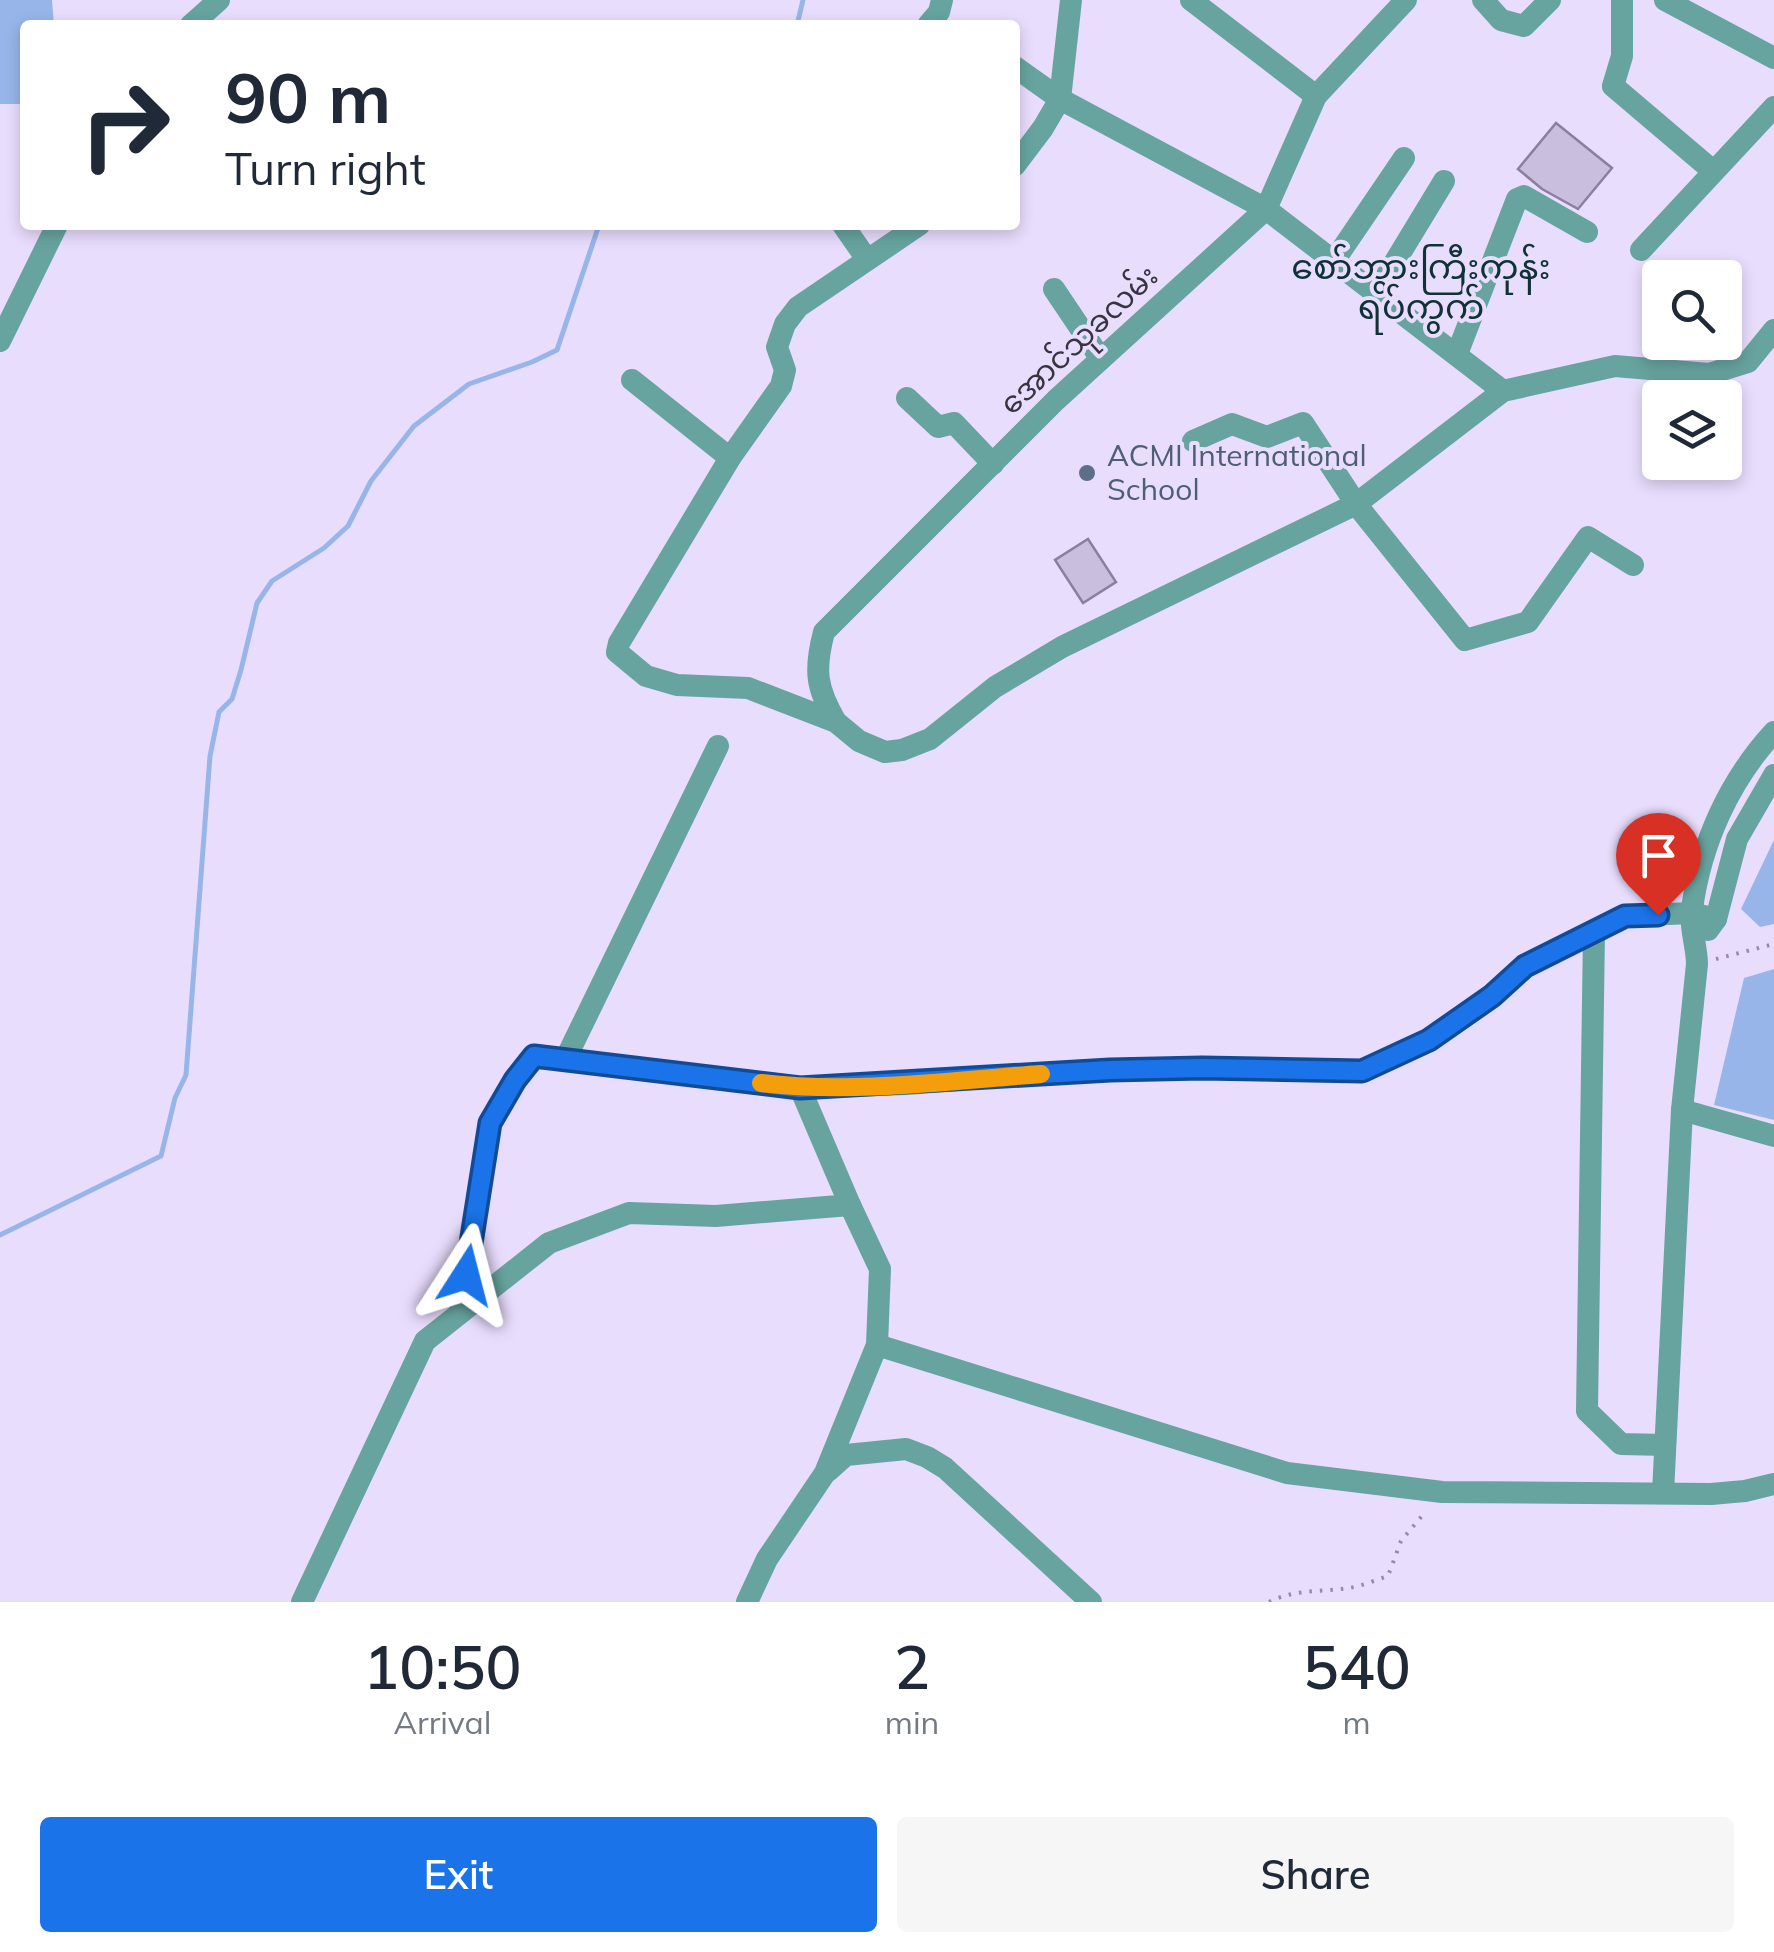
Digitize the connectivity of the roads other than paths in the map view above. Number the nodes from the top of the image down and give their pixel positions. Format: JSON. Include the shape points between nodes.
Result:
{"nodes":[{"id":1,"x":219,"y":0,"type":"edge"},
{"id":2,"x":1072,"y":0,"type":"edge"},
{"id":3,"x":1406,"y":0,"type":"edge"},
{"id":4,"x":1483,"y":0,"type":"edge"},
{"id":5,"x":1550,"y":0,"type":"edge"},
{"id":6,"x":1622,"y":0,"type":"edge"},
{"id":7,"x":1665,"y":0,"type":"edge"},
{"id":8,"x":1199,"y":2,"type":"edge"},
{"id":9,"x":197,"y":20,"type":"edge"},
{"id":10,"x":1774,"y":58,"type":"edge"},
{"id":11,"x":1020,"y":70,"type":"edge"},
{"id":12,"x":1316,"y":96,"type":"junction"},
{"id":13,"x":1060,"y":98,"type":"junction"},
{"id":14,"x":1774,"y":107,"type":"edge"},
{"id":15,"x":1020,"y":158,"type":"edge"},
{"id":16,"x":1404,"y":158,"type":"dead end"},
{"id":17,"x":1714,"y":171,"type":"junction"},
{"id":18,"x":1444,"y":181,"type":"dead end"},
{"id":19,"x":1266,"y":210,"type":"junction"},
{"id":20,"x":55,"y":230,"type":"edge"},
{"id":21,"x":846,"y":230,"type":"edge"},
{"id":22,"x":911,"y":230,"type":"edge"},
{"id":23,"x":1586,"y":232,"type":"dead end"},
{"id":24,"x":1641,"y":250,"type":"dead end"},
{"id":25,"x":866,"y":258,"type":"junction"},
{"id":26,"x":1334,"y":261,"type":"junction"},
{"id":27,"x":1054,"y":289,"type":"dead end"},
{"id":28,"x":1376,"y":292,"type":"junction"},
{"id":29,"x":1774,"y":330,"type":"edge"},
{"id":30,"x":0,"y":341,"type":"edge"},
{"id":31,"x":1457,"y":354,"type":"junction"},
{"id":32,"x":1101,"y":359,"type":"junction"},
{"id":33,"x":632,"y":380,"type":"dead end"},
{"id":34,"x":1503,"y":391,"type":"junction"},
{"id":35,"x":907,"y":398,"type":"dead end"},
{"id":36,"x":1192,"y":441,"type":"dead end"},
{"id":37,"x":730,"y":458,"type":"junction"},
{"id":38,"x":993,"y":464,"type":"junction"},
{"id":39,"x":1356,"y":504,"type":"junction"},
{"id":40,"x":1633,"y":565,"type":"dead end"},
{"id":41,"x":836,"y":722,"type":"junction"},
{"id":42,"x":1774,"y":732,"type":"edge"},
{"id":43,"x":718,"y":746,"type":"dead end"},
{"id":44,"x":1774,"y":775,"type":"edge"},
{"id":45,"x":1691,"y":913,"type":"junction"},
{"id":46,"x":1716,"y":919,"type":"junction"},
{"id":47,"x":1594,"y":932,"type":"junction"},
{"id":48,"x":1697,"y":954,"type":"junction"},
{"id":49,"x":565,"y":1060,"type":"junction"},
{"id":50,"x":800,"y":1088,"type":"junction"},
{"id":51,"x":1682,"y":1110,"type":"junction"},
{"id":52,"x":1774,"y":1136,"type":"edge"},
{"id":53,"x":850,"y":1205,"type":"junction"},
{"id":54,"x":460,"y":1313,"type":"junction"},
{"id":55,"x":877,"y":1345,"type":"junction"},
{"id":56,"x":1665,"y":1444,"type":"junction"},
{"id":57,"x":825,"y":1473,"type":"junction"},
{"id":58,"x":1774,"y":1484,"type":"edge"},
{"id":59,"x":1663,"y":1492,"type":"junction"},
{"id":60,"x":302,"y":1602,"type":"edge"},
{"id":61,"x":746,"y":1602,"type":"edge"},
{"id":62,"x":1091,"y":1602,"type":"edge"}],
"edges":[{"from":1,"to":9,"type":"street"},
{"from":2,"to":13,"type":"street"},
{"from":3,"to":12,"type":"street","name":"အောင်သုခလမ်း"},
{"from":4,"to":5,"type":"street","via":[[1501,20],[1524,26]]},
{"from":6,"to":17,"type":"street","via":[[1622,56],[1613,86]]},
{"from":7,"to":10,"type":"street"},
{"from":8,"to":12,"type":"street"},
{"from":11,"to":13,"type":"street"},
{"from":12,"to":19,"type":"street","name":"အောင်သုခလမ်း"},
{"from":13,"to":15,"type":"street"},
{"from":13,"to":19,"type":"street"},
{"from":14,"to":17,"type":"street"},
{"from":16,"to":26,"type":"street"},
{"from":17,"to":24,"type":"street"},
{"from":18,"to":28,"type":"street"},
{"from":19,"to":26,"type":"street"},
{"from":19,"to":32,"type":"street","name":"အောင်သုခလမ်း"},
{"from":20,"to":30,"type":"street"},
{"from":21,"to":25,"type":"street"},
{"from":22,"to":25,"type":"street"},
{"from":23,"to":31,"type":"street","via":[[1524,196],[1517,199]]},
{"from":25,"to":37,"type":"street","via":[[785,324],[777,347],[785,370],[781,386]]},
{"from":26,"to":28,"type":"street"},
{"from":27,"to":32,"type":"street"},
{"from":28,"to":31,"type":"street"},
{"from":29,"to":34,"type":"street","via":[[1748,362],[1709,374],[1615,366]]},
{"from":31,"to":34,"type":"street"},
{"from":32,"to":38,"type":"street","name":"အောင်သုခလမ်း"},
{"from":33,"to":37,"type":"street"},
{"from":34,"to":39,"type":"street"},
{"from":35,"to":38,"type":"street","via":[[938,427],[954,423]]},
{"from":36,"to":39,"type":"street","via":[[1232,424],[1267,437],[1303,423]]},
{"from":37,"to":41,"type":"street","via":[[617,652],[646,676],[678,685],[748,688]]},
{"from":38,"to":41,"type":"street","name":"အောင်သုခလမ်း","via":[[824,632],[817,660],[820,695]]},
{"from":39,"to":40,"type":"street","via":[[1465,640],[1528,622],[1588,537]]},
{"from":39,"to":41,"type":"street","via":[[1062,646],[930,739],[886,752]]},
{"from":42,"to":45,"type":"street","via":[[1751,757],[1714,822]]},
{"from":43,"to":49,"type":"street"},
{"from":44,"to":46,"type":"street","via":[[1737,839]]},
{"from":45,"to":46,"type":"street"},
{"from":45,"to":47,"type":"street","via":[[1625,916]]},
{"from":45,"to":48,"type":"street"},
{"from":46,"to":48,"type":"street"},
{"from":47,"to":50,"type":"street","via":[[1525,966],[1429,1040],[1362,1071],[1202,1068]]},
{"from":47,"to":56,"type":"street","via":[[1587,1411],[1621,1444]]},
{"from":48,"to":51,"type":"street"},
{"from":49,"to":50,"type":"street"},
{"from":49,"to":54,"type":"street","via":[[534,1056],[490,1123]]},
{"from":50,"to":53,"type":"street"},
{"from":51,"to":52,"type":"street"},
{"from":51,"to":56,"type":"street"},
{"from":53,"to":54,"type":"street","via":[[716,1216],[629,1213],[548,1243]]},
{"from":53,"to":55,"type":"street","via":[[880,1268]]},
{"from":54,"to":60,"type":"street","via":[[425,1341]]},
{"from":55,"to":57,"type":"street"},
{"from":55,"to":59,"type":"street","via":[[1244,1462],[1342,1482],[1442,1492]]},
{"from":56,"to":59,"type":"street"},
{"from":57,"to":61,"type":"street","via":[[766,1559]]},
{"from":57,"to":62,"type":"street","via":[[846,1456],[906,1449],[927,1456]]},
{"from":58,"to":59,"type":"street","via":[[1711,1494]]}]}
